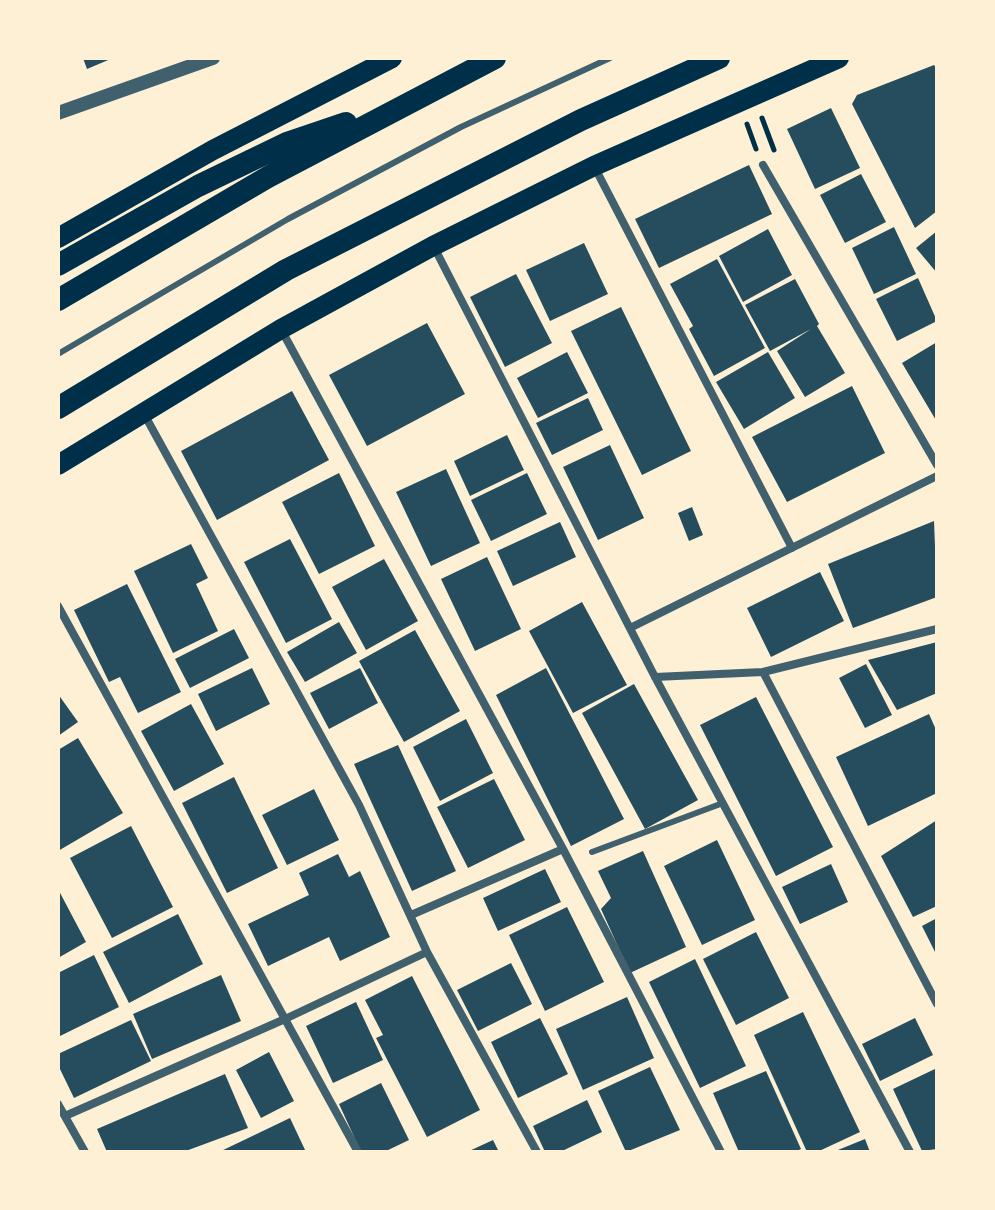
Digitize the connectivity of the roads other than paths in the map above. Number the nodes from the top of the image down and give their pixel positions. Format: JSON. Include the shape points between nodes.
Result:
{"nodes":[{"id":1,"x":213,"y":58,"type":"edge"},
{"id":2,"x":392,"y":58,"type":"edge"},
{"id":3,"x":495,"y":58,"type":"edge"},
{"id":4,"x":610,"y":58,"type":"edge"},
{"id":5,"x":719,"y":58,"type":"edge"},
{"id":6,"x":839,"y":58,"type":"edge"},
{"id":7,"x":58,"y":113,"type":"edge"},
{"id":8,"x":382,"y":114,"type":"junction"},
{"id":9,"x":763,"y":165,"type":"road end"},
{"id":10,"x":594,"y":166,"type":"junction"},
{"id":11,"x":58,"y":238,"type":"edge"},
{"id":12,"x":433,"y":246,"type":"junction"},
{"id":13,"x":58,"y":265,"type":"edge"},
{"id":14,"x":58,"y":300,"type":"edge"},
{"id":15,"x":281,"y":329,"type":"junction"},
{"id":16,"x":58,"y":354,"type":"edge"},
{"id":17,"x":58,"y":408,"type":"edge"},
{"id":18,"x":143,"y":411,"type":"junction"},
{"id":19,"x":58,"y":465,"type":"edge"},
{"id":20,"x":937,"y":465,"type":"edge"},
{"id":21,"x":937,"y":476,"type":"edge"},
{"id":22,"x":792,"y":548,"type":"junction"},
{"id":23,"x":58,"y":606,"type":"edge"},
{"id":24,"x":630,"y":628,"type":"junction"},
{"id":25,"x":937,"y":629,"type":"edge"},
{"id":26,"x":763,"y":672,"type":"junction"},
{"id":27,"x":655,"y":677,"type":"junction"},
{"id":28,"x":723,"y":803,"type":"junction"},
{"id":29,"x":563,"y":849,"type":"junction"},
{"id":30,"x":592,"y":852,"type":"dead end"},
{"id":31,"x":411,"y":915,"type":"junction"},
{"id":32,"x":427,"y":952,"type":"junction"},
{"id":33,"x":937,"y":1004,"type":"edge"},
{"id":34,"x":285,"y":1019,"type":"junction"},
{"id":35,"x":58,"y":1104,"type":"edge"},
{"id":36,"x":65,"y":1116,"type":"junction"},
{"id":37,"x":85,"y":1152,"type":"edge"},
{"id":38,"x":358,"y":1152,"type":"edge"},
{"id":39,"x":537,"y":1152,"type":"edge"},
{"id":40,"x":721,"y":1152,"type":"edge"},
{"id":41,"x":910,"y":1152,"type":"edge"}],
"edges":[{"from":1,"to":7,"type":"street"},
{"from":2,"to":11,"type":"main road"},
{"from":3,"to":8,"type":"highway"},
{"from":4,"to":16,"type":"lane","via":[[461,127],[301,212]]},
{"from":5,"to":17,"type":"highway","via":[[581,120],[299,263]]},
{"from":6,"to":10,"type":"main road"},
{"from":8,"to":13,"type":"highway","via":[[287,143]]},
{"from":8,"to":14,"type":"highway"},
{"from":9,"to":20,"type":"street"},
{"from":10,"to":12,"type":"main road"},
{"from":10,"to":22,"type":"street"},
{"from":12,"to":15,"type":"main road"},
{"from":12,"to":24,"type":"street"},
{"from":15,"to":18,"type":"main road"},
{"from":15,"to":29,"type":"street"},
{"from":18,"to":19,"type":"main road"},
{"from":18,"to":31,"type":"street","via":[[359,805]]},
{"from":21,"to":22,"type":"street"},
{"from":22,"to":24,"type":"street"},
{"from":23,"to":34,"type":"street"},
{"from":24,"to":27,"type":"street"},
{"from":25,"to":26,"type":"street"},
{"from":26,"to":27,"type":"street"},
{"from":26,"to":33,"type":"street"},
{"from":27,"to":28,"type":"street"},
{"from":28,"to":30,"type":"lane"},
{"from":28,"to":41,"type":"street"},
{"from":29,"to":31,"type":"street"},
{"from":29,"to":40,"type":"street"},
{"from":31,"to":32,"type":"street"},
{"from":32,"to":34,"type":"street"},
{"from":32,"to":39,"type":"street"},
{"from":34,"to":36,"type":"street"},
{"from":34,"to":38,"type":"street"},
{"from":35,"to":36,"type":"street"},
{"from":36,"to":37,"type":"street"}]}
